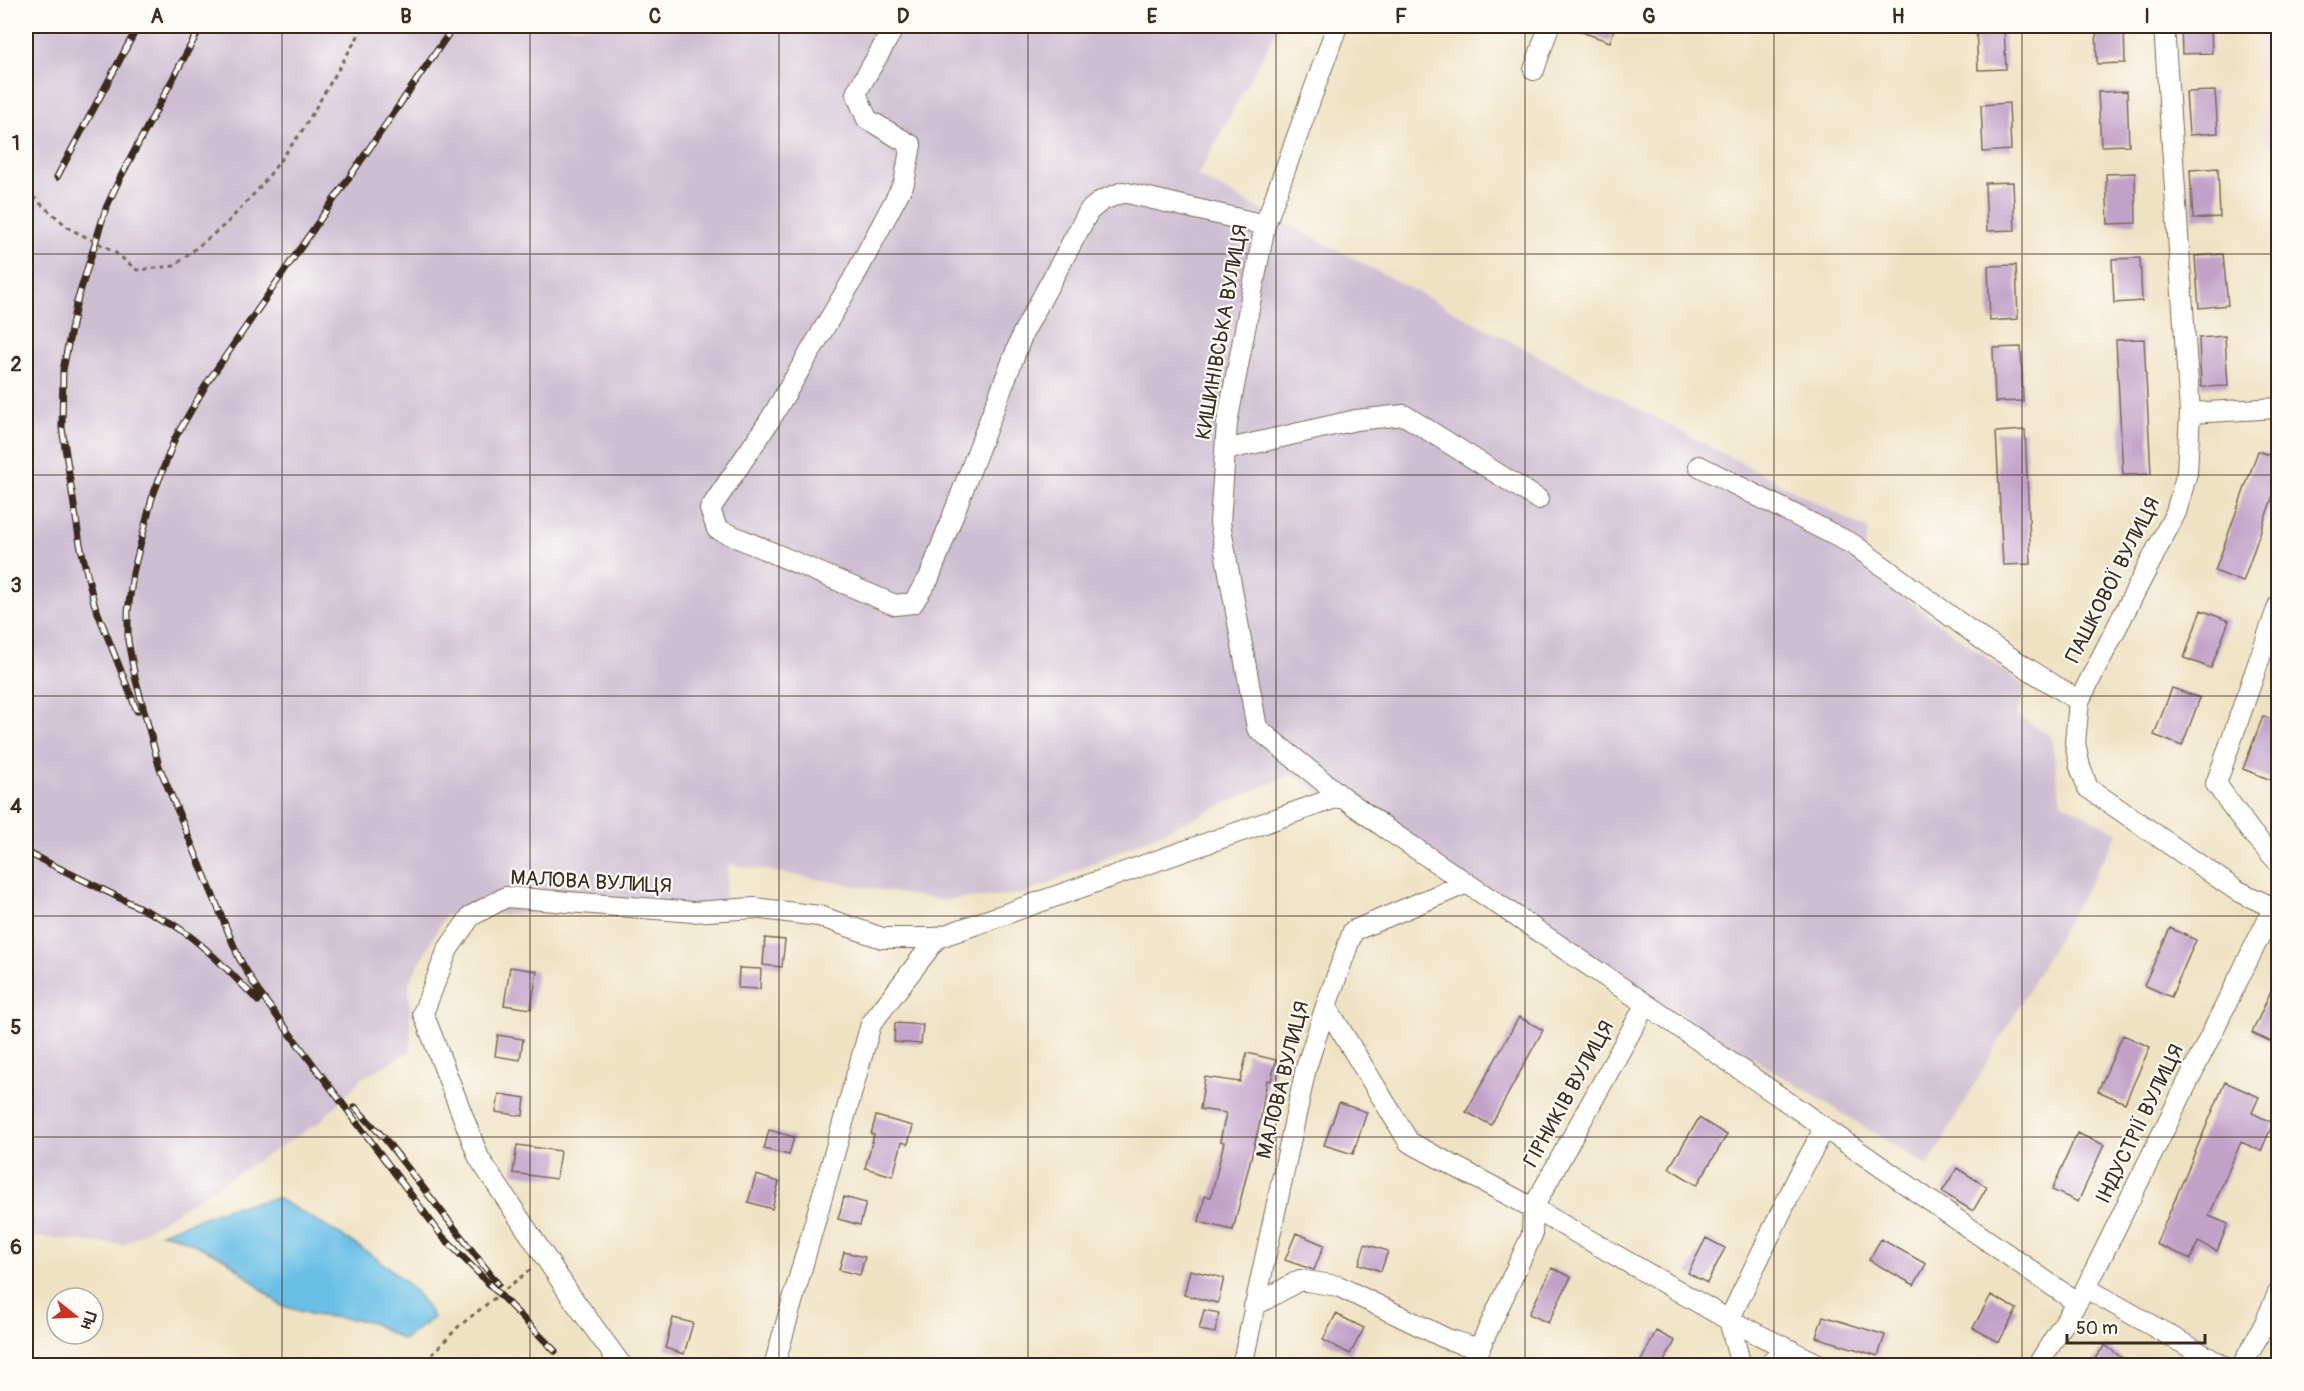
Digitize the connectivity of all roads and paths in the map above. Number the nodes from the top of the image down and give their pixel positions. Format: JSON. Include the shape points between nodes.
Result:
{"nodes":[{"id":1,"x":364,"y":26,"type":"edge"},
{"id":2,"x":895,"y":26,"type":"edge"},
{"id":3,"x":1337,"y":26,"type":"edge"},
{"id":4,"x":1549,"y":26,"type":"edge"},
{"id":5,"x":2164,"y":26,"type":"edge"},
{"id":6,"x":1534,"y":70,"type":"dead end"},
{"id":7,"x":26,"y":191,"type":"edge"},
{"id":8,"x":1265,"y":225,"type":"junction"},
{"id":9,"x":2278,"y":408,"type":"edge"},
{"id":10,"x":2190,"y":413,"type":"junction"},
{"id":11,"x":1225,"y":450,"type":"junction"},
{"id":12,"x":1699,"y":466,"type":"dead end"},
{"id":13,"x":1538,"y":500,"type":"dead end"},
{"id":14,"x":2278,"y":606,"type":"edge"},
{"id":15,"x":2079,"y":700,"type":"junction"},
{"id":16,"x":1341,"y":796,"type":"junction"},
{"id":17,"x":2278,"y":862,"type":"edge"},
{"id":18,"x":1467,"y":883,"type":"junction"},
{"id":19,"x":2276,"y":907,"type":"edge"},
{"id":20,"x":937,"y":938,"type":"junction"},
{"id":21,"x":1647,"y":1004,"type":"junction"},
{"id":22,"x":1326,"y":1006,"type":"junction"},
{"id":23,"x":1824,"y":1129,"type":"junction"},
{"id":24,"x":1533,"y":1208,"type":"junction"},
{"id":25,"x":547,"y":1261,"type":"junction"},
{"id":26,"x":2278,"y":1293,"type":"edge"},
{"id":27,"x":2081,"y":1295,"type":"junction"},
{"id":28,"x":1254,"y":1306,"type":"junction"},
{"id":29,"x":1728,"y":1320,"type":"junction"},
{"id":30,"x":1791,"y":1350,"type":"junction"},
{"id":31,"x":1475,"y":1357,"type":"edge"},
{"id":32,"x":418,"y":1365,"type":"edge"},
{"id":33,"x":622,"y":1365,"type":"edge"},
{"id":34,"x":774,"y":1365,"type":"edge"},
{"id":35,"x":1242,"y":1365,"type":"edge"},
{"id":36,"x":1741,"y":1365,"type":"edge"},
{"id":37,"x":1768,"y":1365,"type":"edge"},
{"id":38,"x":1822,"y":1365,"type":"edge"},
{"id":39,"x":2037,"y":1365,"type":"edge"},
{"id":40,"x":2223,"y":1365,"type":"edge"},
{"id":41,"x":2242,"y":1365,"type":"edge"}],
"edges":[{"from":1,"to":7,"type":"path","via":[[302,131],[262,185],[227,223],[174,266],[137,270],[112,250],[70,229]]},
{"from":2,"to":8,"type":"street","via":[[856,93],[867,119],[911,146],[904,183],[770,420],[710,509],[717,529],[895,605],[914,603],[929,578],[1023,333],[1089,212],[1101,201],[1124,192]]},
{"from":3,"to":8,"type":"street","name":"КИШИНІВСЬКА ВУЛИЦЯ"},
{"from":4,"to":6,"type":"street"},
{"from":5,"to":10,"type":"street","name":"ПАШКОВОЇ ВУЛИЦЯ"},
{"from":8,"to":11,"type":"street","name":"КИШИНІВСЬКА ВУЛИЦЯ"},
{"from":9,"to":10,"type":"street"},
{"from":10,"to":15,"type":"street","name":"ПАШКОВОЇ ВУЛИЦЯ","via":[[2187,473],[2176,512]]},
{"from":11,"to":13,"type":"street","via":[[1356,420],[1404,415]]},
{"from":11,"to":16,"type":"street","name":"КИШИНІВСЬКА ВУЛИЦЯ","via":[[1220,523],[1257,728]]},
{"from":12,"to":15,"type":"street","via":[[1854,545],[1983,640]]},
{"from":14,"to":17,"type":"street","via":[[2216,784]]},
{"from":15,"to":19,"type":"street","name":"ПАШКОВОЇ ВУЛИЦЯ","via":[[2075,743],[2088,788],[2236,890]]},
{"from":16,"to":18,"type":"street","name":"КИШИНІВСЬКА ВУЛИЦЯ"},
{"from":16,"to":20,"type":"street","name":"МАЛОВА ВУЛИЦЯ"},
{"from":18,"to":21,"type":"street","name":"КИШИНІВСЬКА ВУЛИЦЯ"},
{"from":18,"to":22,"type":"street","name":"МАЛОВА ВУЛИЦЯ","via":[[1353,931]]},
{"from":19,"to":27,"type":"street","name":"ІНДУСТРІЇ ВУЛИЦЯ"},
{"from":20,"to":25,"type":"street","name":"МАЛОВА ВУЛИЦЯ","via":[[882,938],[819,916],[754,908],[693,912],[506,897],[471,915],[448,949],[423,1013],[479,1158]]},
{"from":20,"to":34,"type":"street","via":[[871,1024]]},
{"from":21,"to":23,"type":"street","name":"КИШИНІВСЬКА ВУЛИЦЯ"},
{"from":21,"to":24,"type":"street","name":"ГІРНИКІВ ВУЛИЦЯ"},
{"from":22,"to":24,"type":"street","via":[[1409,1142]]},
{"from":22,"to":28,"type":"street","name":"МАЛОВА ВУЛИЦЯ","via":[[1306,1068]]},
{"from":23,"to":27,"type":"street","name":"КИШИНІВСЬКА ВУЛИЦЯ"},
{"from":23,"to":29,"type":"street"},
{"from":24,"to":29,"type":"street"},
{"from":24,"to":31,"type":"street","name":"ГІРНИКІВ ВУЛИЦЯ","via":[[1532,1235]]},
{"from":25,"to":32,"type":"path","via":[[527,1271]]},
{"from":25,"to":33,"type":"street","name":"МАЛОВА ВУЛИЦЯ"},
{"from":26,"to":41,"type":"street"},
{"from":27,"to":39,"type":"street","name":"ІНДУСТРІЇ ВУЛИЦЯ"},
{"from":27,"to":40,"type":"street","name":"КИШИНІВСЬКА ВУЛИЦЯ"},
{"from":28,"to":31,"type":"street","via":[[1300,1280],[1338,1286],[1447,1339]]},
{"from":28,"to":35,"type":"street","name":"МАЛОВА ВУЛИЦЯ"},
{"from":29,"to":30,"type":"street"},
{"from":29,"to":36,"type":"street"},
{"from":30,"to":37,"type":"street"},
{"from":30,"to":38,"type":"street"}]}
